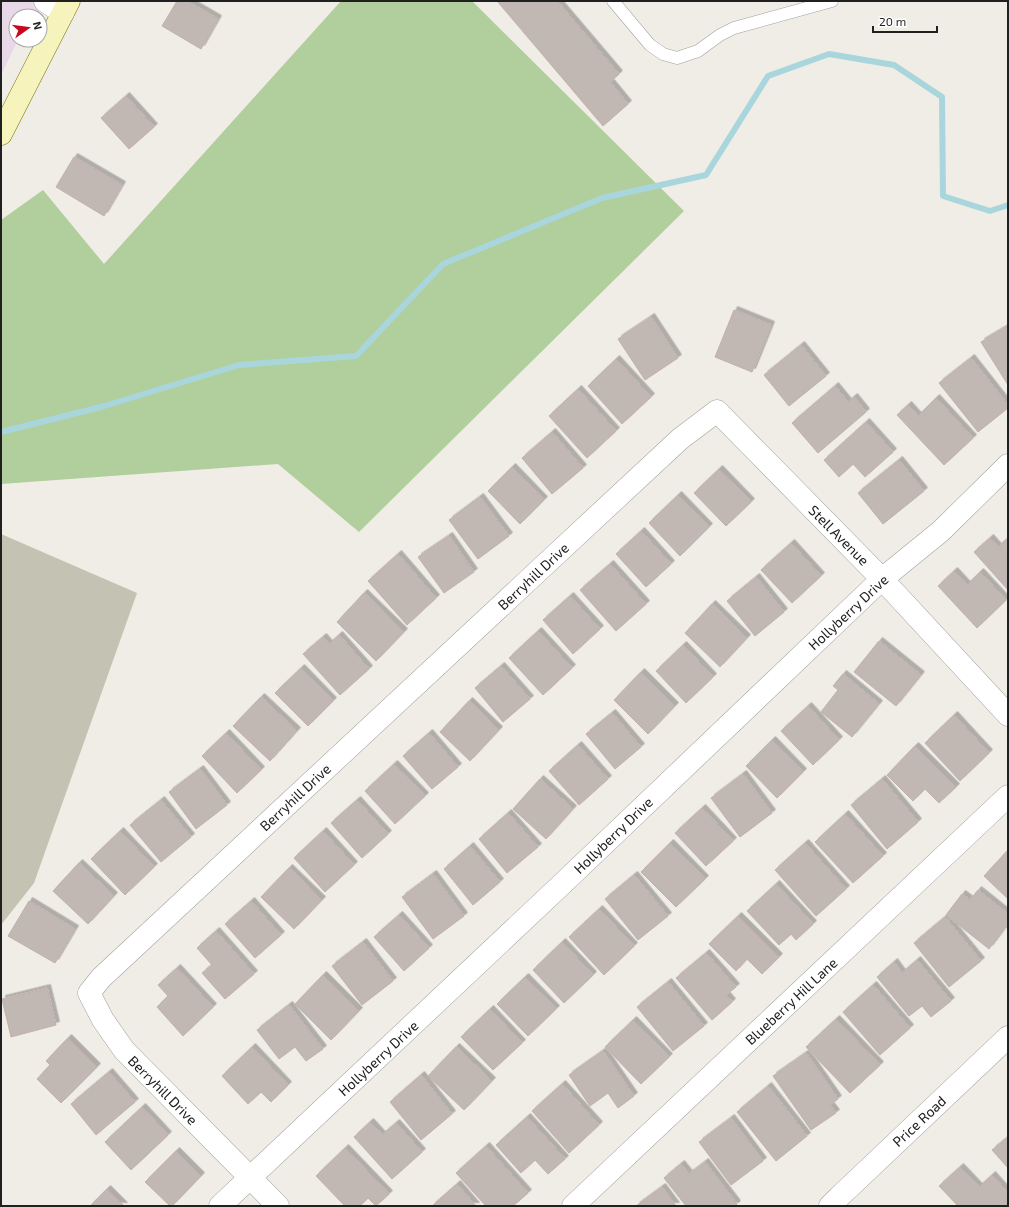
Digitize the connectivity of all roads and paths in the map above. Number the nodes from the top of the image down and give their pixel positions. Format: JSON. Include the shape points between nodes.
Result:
{"nodes":[{"id":1,"x":613,"y":1,"type":"edge"},
{"id":2,"x":832,"y":1,"type":"edge"},
{"id":3,"x":59,"y":5,"type":"edge"},
{"id":4,"x":1,"y":134,"type":"edge"},
{"id":5,"x":717,"y":411,"type":"joint"},
{"id":6,"x":1008,"y":465,"type":"edge"},
{"id":7,"x":882,"y":579,"type":"junction"},
{"id":8,"x":1008,"y":715,"type":"edge"},
{"id":9,"x":1008,"y":796,"type":"edge"},
{"id":10,"x":1008,"y":1037,"type":"edge"},
{"id":11,"x":251,"y":1178,"type":"junction"},
{"id":12,"x":220,"y":1206,"type":"edge"},
{"id":13,"x":278,"y":1206,"type":"edge"},
{"id":14,"x":573,"y":1206,"type":"edge"},
{"id":15,"x":830,"y":1206,"type":"edge"}],
"edges":[{"from":1,"to":2,"type":"lane","via":[[650,45],[662,54],[676,58],[698,52],[734,28]]},
{"from":3,"to":4,"type":"main road"},
{"from":5,"to":7,"type":"street","name":"Stell Avenue"},
{"from":5,"to":11,"type":"street","name":"Berryhill Drive","via":[[680,439],[101,978],[89,992],[103,1020],[124,1050]]},
{"from":6,"to":7,"type":"street","name":"Hollyberry Drive","via":[[941,531]]},
{"from":7,"to":8,"type":"street","name":"Stell Avenue"},
{"from":7,"to":11,"type":"street","name":"Hollyberry Drive"},
{"from":9,"to":14,"type":"street","name":"Blueberry Hill Lane"},
{"from":10,"to":15,"type":"street","name":"Price Road"},
{"from":11,"to":12,"type":"street","name":"Hollyberry Drive"},
{"from":11,"to":13,"type":"street","name":"Berryhill Drive"}]}
